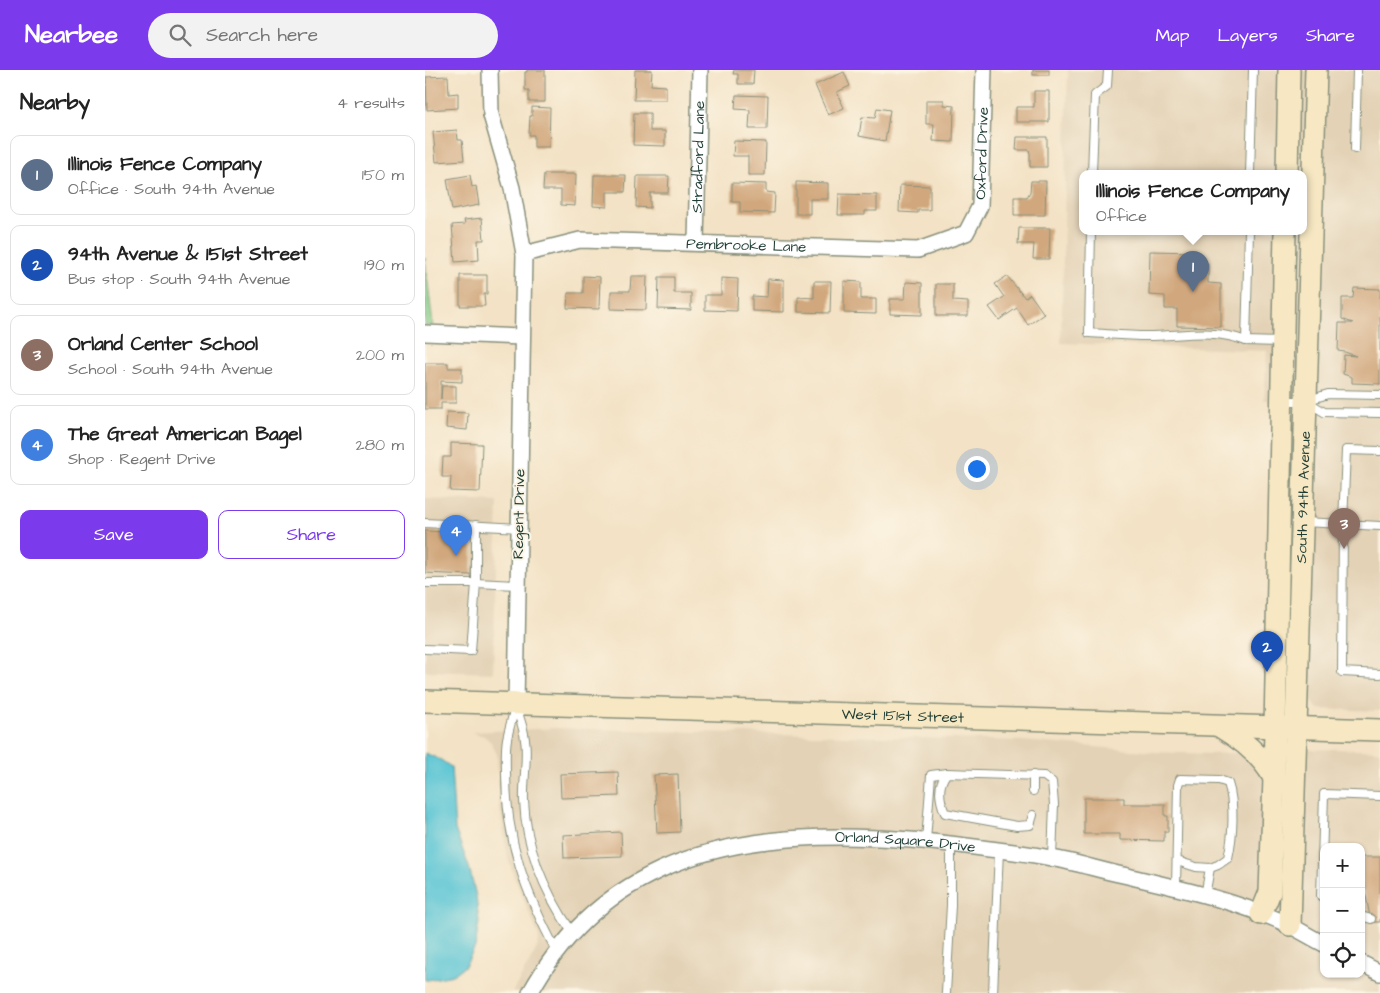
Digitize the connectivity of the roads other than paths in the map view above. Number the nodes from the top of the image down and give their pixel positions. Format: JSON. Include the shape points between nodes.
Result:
{"nodes":[{"id":1,"x":490,"y":70,"type":"edge"},
{"id":2,"x":700,"y":70,"type":"edge"},
{"id":3,"x":984,"y":70,"type":"edge"},
{"id":4,"x":1108,"y":70,"type":"edge"},
{"id":5,"x":1253,"y":70,"type":"edge"},
{"id":6,"x":1289,"y":70,"type":"edge"},
{"id":7,"x":1316,"y":70,"type":"edge"},
{"id":8,"x":1357,"y":70,"type":"edge"},
{"id":9,"x":1355,"y":149,"type":"dead end"},
{"id":10,"x":1092,"y":170,"type":"edge"},
{"id":11,"x":1250,"y":170,"type":"edge"},
{"id":12,"x":1287,"y":170,"type":"edge"},
{"id":13,"x":966,"y":234,"type":"joint"},
{"id":14,"x":1091,"y":235,"type":"edge"},
{"id":15,"x":1249,"y":235,"type":"edge"},
{"id":16,"x":1285,"y":235,"type":"edge"},
{"id":17,"x":696,"y":243,"type":"junction"},
{"id":18,"x":524,"y":254,"type":"junction"},
{"id":19,"x":425,"y":333,"type":"edge"},
{"id":20,"x":522,"y":337,"type":"junction"},
{"id":21,"x":1246,"y":341,"type":"junction"},
{"id":22,"x":1283,"y":342,"type":"junction"},
{"id":23,"x":1380,"y":395,"type":"edge"},
{"id":24,"x":1281,"y":401,"type":"junction"},
{"id":25,"x":1306,"y":402,"type":"junction"},
{"id":26,"x":1380,"y":412,"type":"edge"},
{"id":27,"x":1380,"y":451,"type":"edge"},
{"id":28,"x":1303,"y":522,"type":"junction"},
{"id":29,"x":425,"y":524,"type":"edge"},
{"id":30,"x":1343,"y":524,"type":"junction"},
{"id":31,"x":476,"y":526,"type":"junction"},
{"id":32,"x":1380,"y":526,"type":"edge"},
{"id":33,"x":519,"y":528,"type":"junction"},
{"id":34,"x":425,"y":583,"type":"edge"},
{"id":35,"x":476,"y":583,"type":"junction"},
{"id":36,"x":518,"y":585,"type":"junction"},
{"id":37,"x":425,"y":649,"type":"edge"},
{"id":38,"x":1380,"y":674,"type":"edge"},
{"id":39,"x":425,"y":701,"type":"edge"},
{"id":40,"x":516,"y":704,"type":"junction"},
{"id":41,"x":1219,"y":726,"type":"junction"},
{"id":42,"x":1275,"y":728,"type":"junction"},
{"id":43,"x":1296,"y":728,"type":"junction"},
{"id":44,"x":1380,"y":730,"type":"edge"},
{"id":45,"x":947,"y":773,"type":"junction"},
{"id":46,"x":1033,"y":775,"type":"junction"},
{"id":47,"x":1274,"y":778,"type":"junction"},
{"id":48,"x":1033,"y":791,"type":"dead end"},
{"id":49,"x":1380,"y":796,"type":"edge"},
{"id":50,"x":1033,"y":815,"type":"dead end"},
{"id":51,"x":926,"y":841,"type":"junction"},
{"id":52,"x":951,"y":843,"type":"junction"},
{"id":53,"x":999,"y":850,"type":"junction"},
{"id":54,"x":1052,"y":858,"type":"junction"},
{"id":55,"x":1177,"y":861,"type":"junction"},
{"id":56,"x":1210,"y":868,"type":"junction"},
{"id":57,"x":1176,"y":888,"type":"junction"},
{"id":58,"x":1321,"y":888,"type":"edge"},
{"id":59,"x":1205,"y":896,"type":"junction"},
{"id":60,"x":1261,"y":914,"type":"junction"},
{"id":61,"x":1365,"y":917,"type":"edge"},
{"id":62,"x":1371,"y":919,"type":"dead end"},
{"id":63,"x":1290,"y":926,"type":"junction"},
{"id":64,"x":572,"y":932,"type":"junction"},
{"id":65,"x":1320,"y":942,"type":"edge"},
{"id":66,"x":557,"y":952,"type":"junction"},
{"id":67,"x":1365,"y":965,"type":"edge"},
{"id":68,"x":1380,"y":973,"type":"edge"},
{"id":69,"x":530,"y":993,"type":"edge"},
{"id":70,"x":946,"y":993,"type":"edge"},
{"id":71,"x":993,"y":993,"type":"edge"}],
"edges":[{"from":1,"to":18,"type":"street","name":"Regent Drive","via":[[491,115],[512,188]]},
{"from":2,"to":17,"type":"street","name":"Stradford Lane"},
{"from":3,"to":13,"type":"street","name":"Oxford Drive","via":[[980,206]]},
{"from":4,"to":10,"type":"lane","via":[[1107,86],[1095,95]]},
{"from":5,"to":11,"type":"lane"},
{"from":6,"to":12,"type":"street"},
{"from":7,"to":25,"type":"street","name":"South 94th Avenue"},
{"from":8,"to":9,"type":"lane"},
{"from":13,"to":17,"type":"street","name":"Pembrooke Lane","via":[[918,250]]},
{"from":14,"to":21,"type":"lane","via":[[1089,333],[1230,335]]},
{"from":15,"to":21,"type":"lane"},
{"from":16,"to":22,"type":"street","name":"South 94th Avenue"},
{"from":17,"to":18,"type":"street","name":"Pembrooke Lane","via":[[580,240]]},
{"from":18,"to":20,"type":"street","name":"Regent Drive"},
{"from":19,"to":20,"type":"street"},
{"from":20,"to":33,"type":"street","name":"Regent Drive"},
{"from":21,"to":22,"type":"lane"},
{"from":22,"to":24,"type":"street","name":"South 94th Avenue"},
{"from":23,"to":25,"type":"lane","via":[[1328,394]]},
{"from":24,"to":25,"type":"lane"},
{"from":24,"to":42,"type":"street","name":"South 94th Avenue"},
{"from":25,"to":26,"type":"lane","via":[[1324,412]]},
{"from":25,"to":28,"type":"street","name":"South 94th Avenue"},
{"from":27,"to":30,"type":"lane","via":[[1347,450]]},
{"from":28,"to":30,"type":"lane"},
{"from":28,"to":43,"type":"street","name":"South 94th Avenue"},
{"from":29,"to":31,"type":"lane"},
{"from":30,"to":32,"type":"lane"},
{"from":30,"to":38,"type":"lane","via":[[1342,672]]},
{"from":31,"to":33,"type":"lane"},
{"from":31,"to":35,"type":"lane"},
{"from":33,"to":36,"type":"street","name":"Regent Drive"},
{"from":34,"to":35,"type":"lane"},
{"from":35,"to":36,"type":"lane"},
{"from":35,"to":37,"type":"lane","via":[[471,651]]},
{"from":36,"to":40,"type":"street","name":"Regent Drive"},
{"from":39,"to":40,"type":"street","name":"West 151st Street"},
{"from":40,"to":41,"type":"street","name":"West 151st Street"},
{"from":40,"to":64,"type":"lane","via":[[526,741],[524,802],[531,846],[538,871]]},
{"from":40,"to":66,"type":"lane","name":"Regent Drive","via":[[507,740],[509,828],[520,870]]},
{"from":41,"to":42,"type":"street","name":"West 151st Street"},
{"from":41,"to":47,"type":"street","via":[[1249,747]]},
{"from":42,"to":43,"type":"street","name":"West 151st Street"},
{"from":42,"to":47,"type":"street","name":"South 94th Avenue"},
{"from":43,"to":44,"type":"street","name":"West 151st Street"},
{"from":43,"to":63,"type":"street","name":"South 94th Avenue"},
{"from":45,"to":46,"type":"lane"},
{"from":45,"to":50,"type":"lane","via":[[941,781],[941,802],[945,813],[1017,826],[1030,826]]},
{"from":45,"to":51,"type":"lane","via":[[931,775]]},
{"from":46,"to":48,"type":"lane"},
{"from":46,"to":54,"type":"lane","via":[[1044,776],[1052,782]]},
{"from":47,"to":60,"type":"street","name":"South 94th Avenue","via":[[1269,892]]},
{"from":49,"to":58,"type":"lane","via":[[1324,794]]},
{"from":51,"to":52,"type":"street","name":"Orland Square Drive"},
{"from":51,"to":64,"type":"street","name":"Orland Square Drive","via":[[814,838],[757,843],[714,852],[662,869],[634,883]]},
{"from":52,"to":53,"type":"street","name":"Orland Square Drive"},
{"from":52,"to":70,"type":"lane"},
{"from":53,"to":54,"type":"street","name":"Orland Square Drive"},
{"from":53,"to":71,"type":"lane"},
{"from":54,"to":57,"type":"street","name":"Orland Square Drive"},
{"from":55,"to":56,"type":"lane"},
{"from":55,"to":56,"type":"lane","via":[[1180,779],[1219,780],[1228,783],[1231,794],[1231,844],[1228,858]]},
{"from":55,"to":57,"type":"lane"},
{"from":56,"to":59,"type":"lane"},
{"from":57,"to":59,"type":"street","name":"Orland Square Drive"},
{"from":59,"to":60,"type":"street","name":"Orland Square Drive"},
{"from":60,"to":63,"type":"street","name":"Orland Square Drive"},
{"from":61,"to":62,"type":"lane"},
{"from":63,"to":65,"type":"street","name":"Orland Square Drive"},
{"from":64,"to":66,"type":"street","name":"Orland Square Drive"},
{"from":66,"to":69,"type":"street","name":"Orland Square Drive"},
{"from":67,"to":68,"type":"street"}]}
